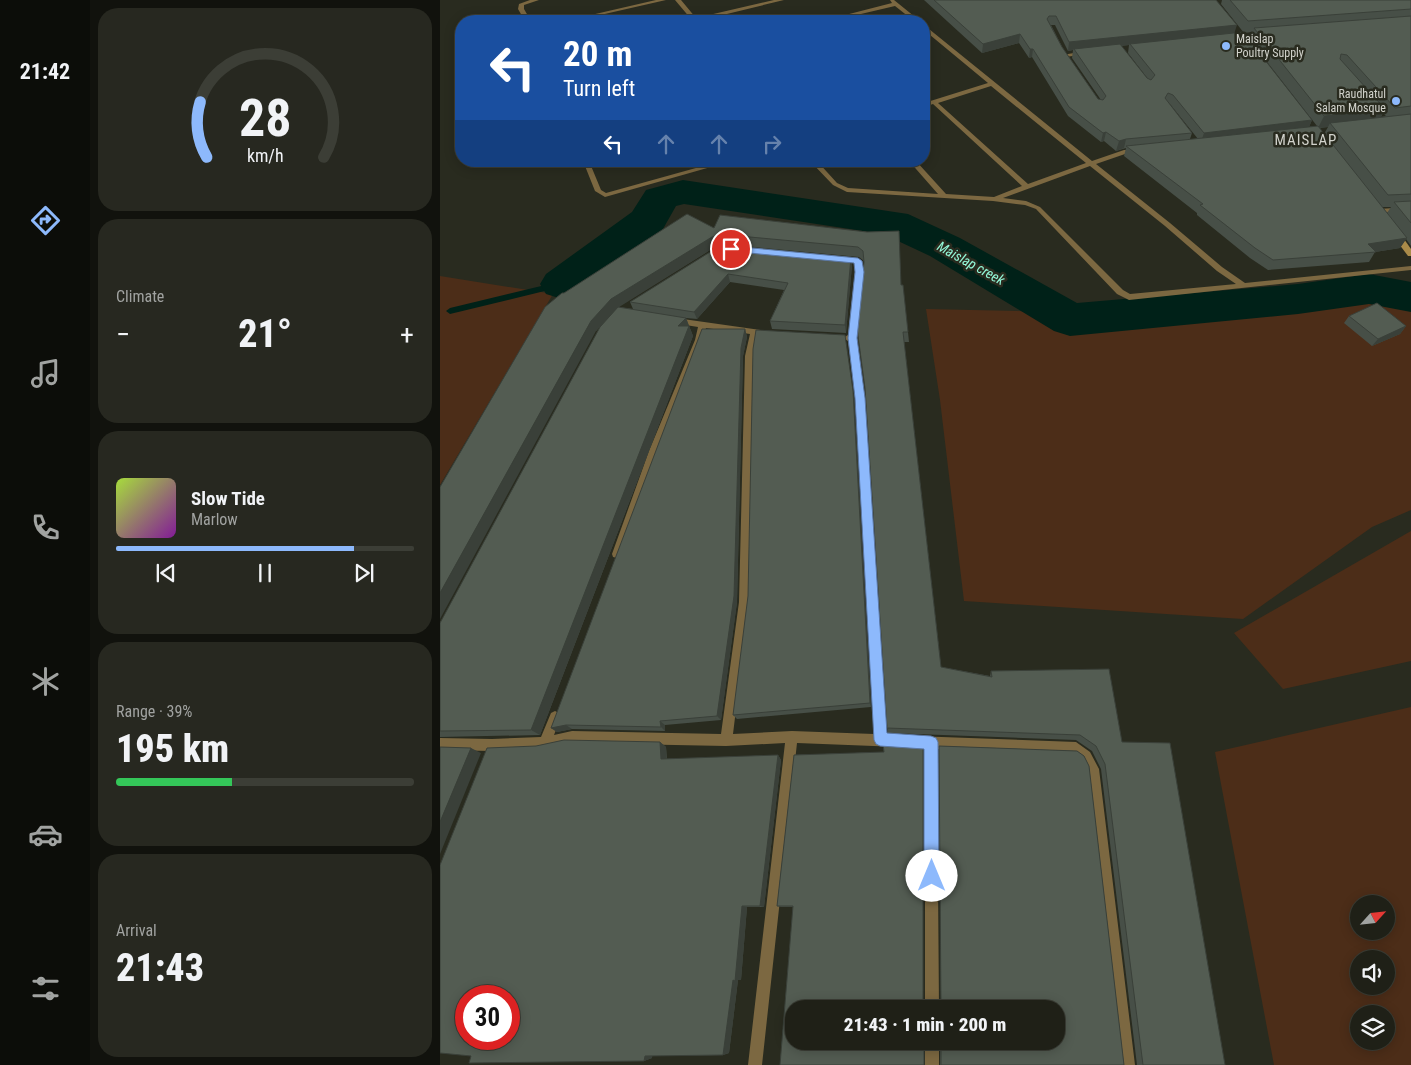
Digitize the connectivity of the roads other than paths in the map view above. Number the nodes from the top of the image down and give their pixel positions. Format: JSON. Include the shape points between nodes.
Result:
{"nodes":[{"id":1,"x":536,"y":0,"type":"edge"},
{"id":2,"x":663,"y":0,"type":"edge"},
{"id":3,"x":678,"y":0,"type":"edge"},
{"id":4,"x":781,"y":0,"type":"edge"},
{"id":5,"x":894,"y":2,"type":"edge"},
{"id":6,"x":524,"y":15,"type":"edge"},
{"id":7,"x":595,"y":15,"type":"edge"},
{"id":8,"x":689,"y":15,"type":"edge"},
{"id":9,"x":719,"y":15,"type":"edge"},
{"id":10,"x":847,"y":15,"type":"edge"},
{"id":11,"x":910,"y":15,"type":"edge"},
{"id":12,"x":930,"y":32,"type":"edge"},
{"id":13,"x":1062,"y":48,"type":"edge"},
{"id":14,"x":1093,"y":52,"type":"edge"},
{"id":15,"x":1065,"y":55,"type":"junction"},
{"id":16,"x":1070,"y":62,"type":"edge"},
{"id":17,"x":992,"y":84,"type":"junction"},
{"id":18,"x":934,"y":102,"type":"junction"},
{"id":19,"x":930,"y":103,"type":"edge"},
{"id":20,"x":1143,"y":151,"type":"edge"},
{"id":21,"x":1090,"y":164,"type":"junction"},
{"id":22,"x":588,"y":167,"type":"edge"},
{"id":23,"x":709,"y":167,"type":"edge"},
{"id":24,"x":819,"y":167,"type":"edge"},
{"id":25,"x":918,"y":167,"type":"edge"},
{"id":26,"x":1028,"y":188,"type":"junction"},
{"id":27,"x":945,"y":197,"type":"junction"},
{"id":28,"x":993,"y":200,"type":"junction"},
{"id":29,"x":1372,"y":204,"type":"edge"},
{"id":30,"x":1411,"y":210,"type":"edge"},
{"id":31,"x":1378,"y":211,"type":"junction"},
{"id":32,"x":1383,"y":218,"type":"edge"},
{"id":33,"x":1389,"y":225,"type":"edge"},
{"id":34,"x":1411,"y":254,"type":"edge"},
{"id":35,"x":831,"y":259,"type":"edge"},
{"id":36,"x":1411,"y":268,"type":"edge"},
{"id":37,"x":1242,"y":285,"type":"junction"},
{"id":38,"x":666,"y":319,"type":"edge"},
{"id":39,"x":703,"y":325,"type":"junction"},
{"id":40,"x":754,"y":333,"type":"junction"},
{"id":41,"x":781,"y":335,"type":"edge"},
{"id":42,"x":834,"y":338,"type":"edge"},
{"id":43,"x":852,"y":338,"type":"junction"},
{"id":44,"x":614,"y":564,"type":"edge"},
{"id":45,"x":559,"y":708,"type":"edge"},
{"id":46,"x":792,"y":737,"type":"junction"},
{"id":47,"x":726,"y":740,"type":"junction"},
{"id":48,"x":880,"y":740,"type":"junction"},
{"id":49,"x":931,"y":742,"type":"junction"},
{"id":50,"x":545,"y":743,"type":"junction"},
{"id":51,"x":440,"y":744,"type":"edge"},
{"id":52,"x":932,"y":1000,"type":"edge"},
{"id":53,"x":932,"y":1050,"type":"edge"},
{"id":54,"x":755,"y":1065,"type":"edge"},
{"id":55,"x":932,"y":1065,"type":"edge"},
{"id":56,"x":1128,"y":1065,"type":"edge"}],
"edges":[{"from":1,"to":6,"type":"street","via":[[522,4]]},
{"from":2,"to":7,"type":"street"},
{"from":3,"to":8,"type":"street"},
{"from":4,"to":9,"type":"street"},
{"from":5,"to":10,"type":"street"},
{"from":5,"to":11,"type":"street"},
{"from":12,"to":17,"type":"street"},
{"from":13,"to":15,"type":"street"},
{"from":14,"to":15,"type":"street"},
{"from":15,"to":16,"type":"street"},
{"from":17,"to":18,"type":"street"},
{"from":17,"to":21,"type":"street"},
{"from":18,"to":19,"type":"street"},
{"from":18,"to":26,"type":"street"},
{"from":20,"to":21,"type":"street","via":[[1124,152]]},
{"from":21,"to":26,"type":"street"},
{"from":21,"to":37,"type":"street","via":[[1224,274]]},
{"from":22,"to":23,"type":"street","via":[[598,191],[605,196]]},
{"from":24,"to":27,"type":"street","via":[[835,184],[847,190]]},
{"from":25,"to":27,"type":"street"},
{"from":26,"to":28,"type":"street"},
{"from":27,"to":28,"type":"street"},
{"from":28,"to":37,"type":"street","via":[[1026,203],[1038,208],[1120,292],[1129,297]]},
{"from":29,"to":31,"type":"main road"},
{"from":30,"to":31,"type":"street"},
{"from":31,"to":32,"type":"main road"},
{"from":33,"to":34,"type":"main road"},
{"from":35,"to":43,"type":"street","via":[[858,261]]},
{"from":36,"to":37,"type":"street"},
{"from":38,"to":39,"type":"street"},
{"from":39,"to":40,"type":"street"},
{"from":39,"to":44,"type":"street"},
{"from":40,"to":41,"type":"street"},
{"from":40,"to":47,"type":"street","via":[[749,356],[744,602]]},
{"from":42,"to":43,"type":"street"},
{"from":43,"to":48,"type":"street","via":[[860,398]]},
{"from":45,"to":50,"type":"street"},
{"from":46,"to":47,"type":"street"},
{"from":46,"to":48,"type":"street"},
{"from":46,"to":54,"type":"street"},
{"from":47,"to":50,"type":"street","via":[[572,737]]},
{"from":48,"to":49,"type":"street"},
{"from":49,"to":52,"type":"street"},
{"from":49,"to":56,"type":"street","via":[[1076,748],[1086,756],[1093,770]]},
{"from":50,"to":51,"type":"street","via":[[490,750]]},
{"from":53,"to":55,"type":"street"}]}
